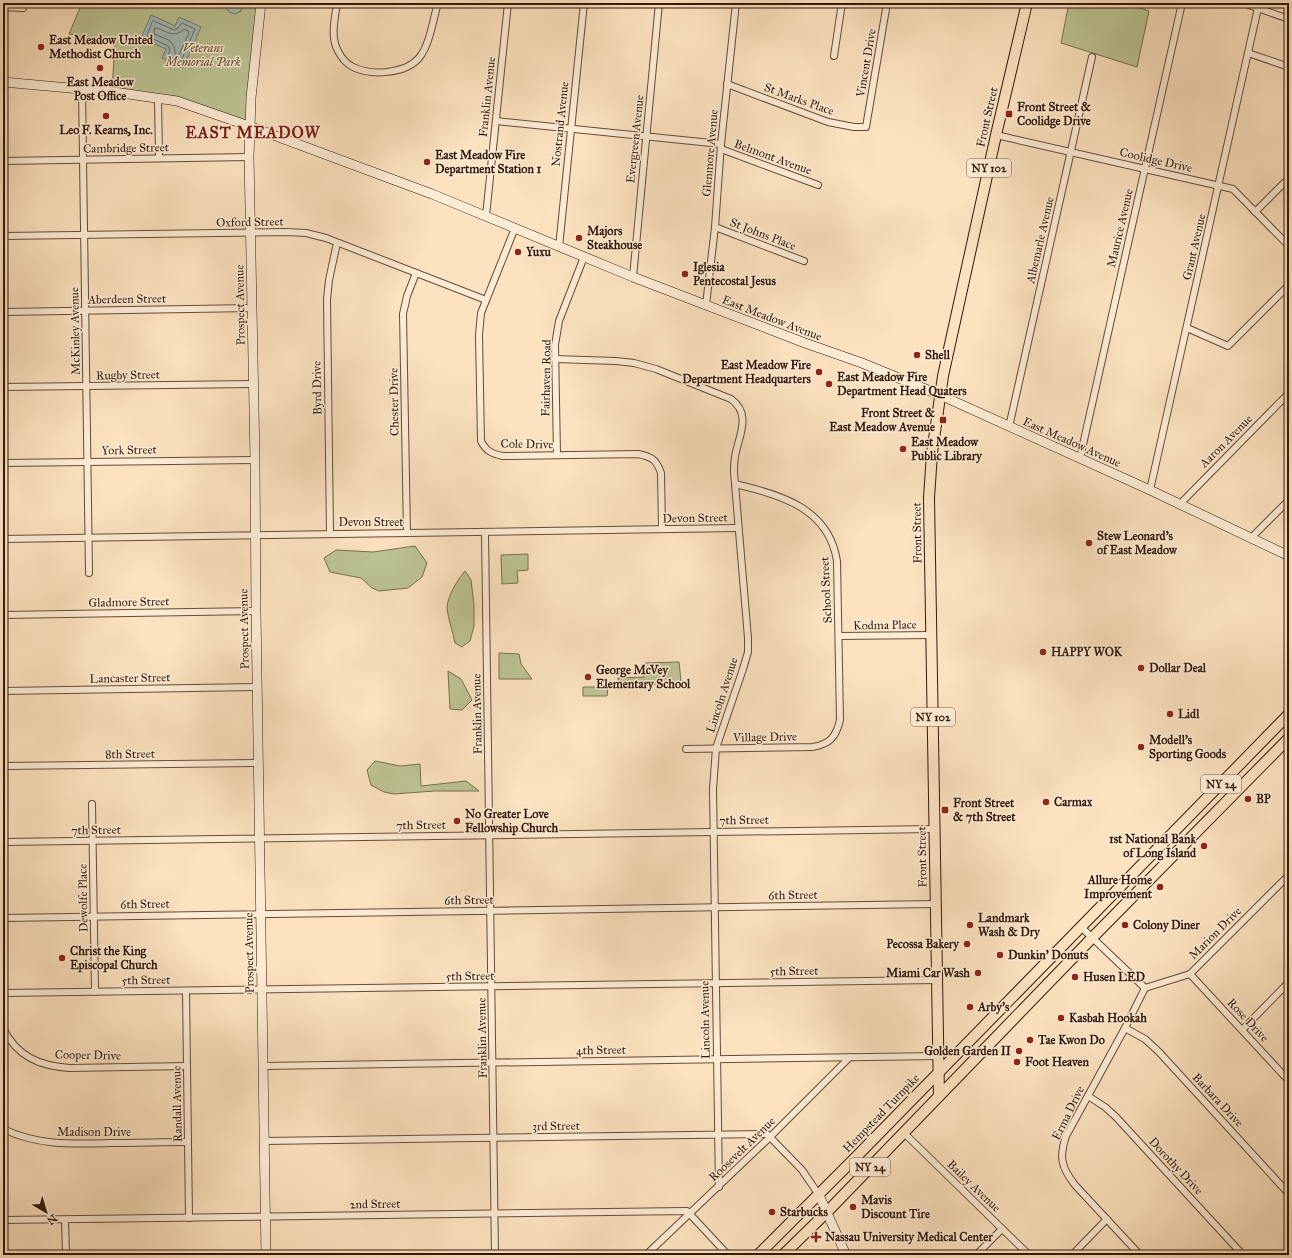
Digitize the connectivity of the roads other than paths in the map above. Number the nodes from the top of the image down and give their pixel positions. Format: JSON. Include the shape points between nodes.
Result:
{"nodes":[{"id":1,"x":261,"y":3,"type":"edge"},
{"id":2,"x":337,"y":3,"type":"edge"},
{"id":3,"x":438,"y":3,"type":"edge"},
{"id":4,"x":508,"y":3,"type":"edge"},
{"id":5,"x":584,"y":3,"type":"edge"},
{"id":6,"x":659,"y":3,"type":"edge"},
{"id":7,"x":736,"y":3,"type":"edge"},
{"id":8,"x":842,"y":3,"type":"edge"},
{"id":9,"x":887,"y":3,"type":"edge"},
{"id":10,"x":1027,"y":3,"type":"edge"},
{"id":11,"x":1182,"y":3,"type":"edge"},
{"id":12,"x":1243,"y":3,"type":"edge"},
{"id":13,"x":3,"y":7,"type":"edge"},
{"id":14,"x":23,"y":8,"type":"dead end"},
{"id":15,"x":1258,"y":8,"type":"junction"},
{"id":16,"x":1289,"y":19,"type":"edge"},
{"id":17,"x":1248,"y":53,"type":"junction"},
{"id":18,"x":834,"y":56,"type":"dead end"},
{"id":19,"x":1092,"y":57,"type":"dead end"},
{"id":20,"x":1289,"y":67,"type":"edge"},
{"id":21,"x":3,"y":82,"type":"edge"},
{"id":22,"x":727,"y":84,"type":"junction"},
{"id":23,"x":82,"y":89,"type":"junction"},
{"id":24,"x":158,"y":98,"type":"junction"},
{"id":25,"x":496,"y":121,"type":"junction"},
{"id":26,"x":249,"y":126,"type":"junction"},
{"id":27,"x":866,"y":127,"type":"joint"},
{"id":28,"x":571,"y":129,"type":"junction"},
{"id":29,"x":996,"y":135,"type":"junction"},
{"id":30,"x":646,"y":136,"type":"junction"},
{"id":31,"x":721,"y":147,"type":"junction"},
{"id":32,"x":1071,"y":152,"type":"junction"},
{"id":33,"x":249,"y":157,"type":"junction"},
{"id":34,"x":159,"y":158,"type":"junction"},
{"id":35,"x":83,"y":160,"type":"junction"},
{"id":36,"x":3,"y":161,"type":"edge"},
{"id":37,"x":1145,"y":169,"type":"junction"},
{"id":38,"x":1289,"y":178,"type":"edge"},
{"id":39,"x":818,"y":185,"type":"dead end"},
{"id":40,"x":1219,"y":186,"type":"junction"},
{"id":41,"x":1255,"y":212,"type":"junction"},
{"id":42,"x":486,"y":216,"type":"junction"},
{"id":43,"x":715,"y":227,"type":"junction"},
{"id":44,"x":515,"y":228,"type":"junction"},
{"id":45,"x":250,"y":233,"type":"junction"},
{"id":46,"x":85,"y":235,"type":"junction"},
{"id":47,"x":3,"y":236,"type":"edge"},
{"id":48,"x":337,"y":243,"type":"junction"},
{"id":49,"x":1289,"y":246,"type":"edge"},
{"id":50,"x":559,"y":247,"type":"junction"},
{"id":51,"x":584,"y":258,"type":"junction"},
{"id":52,"x":804,"y":261,"type":"dead end"},
{"id":53,"x":416,"y":273,"type":"junction"},
{"id":54,"x":632,"y":277,"type":"junction"},
{"id":55,"x":1289,"y":286,"type":"edge"},
{"id":56,"x":486,"y":300,"type":"junction"},
{"id":57,"x":706,"y":305,"type":"junction"},
{"id":58,"x":252,"y":308,"type":"junction"},
{"id":59,"x":85,"y":310,"type":"junction"},
{"id":60,"x":3,"y":312,"type":"edge"},
{"id":61,"x":1186,"y":328,"type":"junction"},
{"id":62,"x":555,"y":359,"type":"junction"},
{"id":63,"x":253,"y":384,"type":"junction"},
{"id":64,"x":86,"y":386,"type":"junction"},
{"id":65,"x":3,"y":387,"type":"edge"},
{"id":66,"x":1289,"y":393,"type":"edge"},
{"id":67,"x":940,"y":396,"type":"junction"},
{"id":68,"x":1009,"y":427,"type":"junction"},
{"id":69,"x":557,"y":455,"type":"junction"},
{"id":70,"x":1080,"y":458,"type":"junction"},
{"id":71,"x":255,"y":460,"type":"junction"},
{"id":72,"x":88,"y":462,"type":"junction"},
{"id":73,"x":3,"y":463,"type":"edge"},
{"id":74,"x":735,"y":484,"type":"junction"},
{"id":75,"x":1150,"y":490,"type":"junction"},
{"id":76,"x":1289,"y":500,"type":"edge"},
{"id":77,"x":1180,"y":504,"type":"junction"},
{"id":78,"x":738,"y":528,"type":"junction"},
{"id":79,"x":662,"y":529,"type":"junction"},
{"id":80,"x":485,"y":532,"type":"junction"},
{"id":81,"x":406,"y":533,"type":"junction"},
{"id":82,"x":330,"y":534,"type":"junction"},
{"id":83,"x":255,"y":535,"type":"junction"},
{"id":84,"x":88,"y":538,"type":"junction"},
{"id":85,"x":1252,"y":538,"type":"junction"},
{"id":86,"x":3,"y":539,"type":"edge"},
{"id":87,"x":1289,"y":556,"type":"edge"},
{"id":88,"x":89,"y":572,"type":"dead end"},
{"id":89,"x":256,"y":611,"type":"junction"},
{"id":90,"x":3,"y":616,"type":"edge"},
{"id":91,"x":931,"y":635,"type":"junction"},
{"id":92,"x":839,"y":636,"type":"junction"},
{"id":93,"x":257,"y":687,"type":"junction"},
{"id":94,"x":3,"y":691,"type":"edge"},
{"id":95,"x":1289,"y":714,"type":"edge"},
{"id":96,"x":837,"y":730,"type":"joint"},
{"id":97,"x":1289,"y":738,"type":"edge"},
{"id":98,"x":716,"y":748,"type":"junction"},
{"id":99,"x":686,"y":749,"type":"dead end"},
{"id":100,"x":258,"y":763,"type":"junction"},
{"id":101,"x":3,"y":766,"type":"edge"},
{"id":102,"x":92,"y":804,"type":"dead end"},
{"id":103,"x":934,"y":828,"type":"junction"},
{"id":104,"x":714,"y":832,"type":"junction"},
{"id":105,"x":490,"y":835,"type":"junction"},
{"id":106,"x":259,"y":838,"type":"junction"},
{"id":107,"x":93,"y":841,"type":"junction"},
{"id":108,"x":3,"y":842,"type":"edge"},
{"id":109,"x":1289,"y":875,"type":"edge"},
{"id":110,"x":936,"y":904,"type":"junction"},
{"id":111,"x":715,"y":907,"type":"junction"},
{"id":112,"x":491,"y":911,"type":"junction"},
{"id":113,"x":260,"y":914,"type":"junction"},
{"id":114,"x":94,"y":916,"type":"junction"},
{"id":115,"x":3,"y":918,"type":"edge"},
{"id":116,"x":1081,"y":927,"type":"junction"},
{"id":117,"x":1092,"y":938,"type":"junction"},
{"id":118,"x":1190,"y":974,"type":"junction"},
{"id":119,"x":937,"y":980,"type":"junction"},
{"id":120,"x":1289,"y":982,"type":"edge"},
{"id":121,"x":716,"y":983,"type":"junction"},
{"id":122,"x":492,"y":987,"type":"junction"},
{"id":123,"x":1145,"y":988,"type":"junction"},
{"id":124,"x":262,"y":990,"type":"junction"},
{"id":125,"x":186,"y":991,"type":"junction"},
{"id":126,"x":95,"y":992,"type":"junction"},
{"id":127,"x":3,"y":993,"type":"edge"},
{"id":128,"x":3,"y":1028,"type":"edge"},
{"id":129,"x":1125,"y":1028,"type":"junction"},
{"id":130,"x":1242,"y":1030,"type":"junction"},
{"id":131,"x":850,"y":1056,"type":"junction"},
{"id":132,"x":939,"y":1056,"type":"junction"},
{"id":133,"x":717,"y":1059,"type":"junction"},
{"id":134,"x":493,"y":1062,"type":"junction"},
{"id":135,"x":187,"y":1066,"type":"junction"},
{"id":136,"x":263,"y":1066,"type":"junction"},
{"id":137,"x":939,"y":1072,"type":"junction"},
{"id":138,"x":1289,"y":1082,"type":"edge"},
{"id":139,"x":939,"y":1096,"type":"junction"},
{"id":140,"x":1088,"y":1096,"type":"junction"},
{"id":141,"x":3,"y":1129,"type":"edge"},
{"id":142,"x":904,"y":1133,"type":"junction"},
{"id":143,"x":718,"y":1135,"type":"junction"},
{"id":144,"x":770,"y":1137,"type":"junction"},
{"id":145,"x":494,"y":1138,"type":"junction"},
{"id":146,"x":264,"y":1141,"type":"junction"},
{"id":147,"x":188,"y":1142,"type":"junction"},
{"id":148,"x":719,"y":1187,"type":"junction"},
{"id":149,"x":1289,"y":1194,"type":"edge"},
{"id":150,"x":819,"y":1195,"type":"junction"},
{"id":151,"x":827,"y":1212,"type":"junction"},
{"id":152,"x":495,"y":1214,"type":"junction"},
{"id":153,"x":690,"y":1214,"type":"junction"},
{"id":154,"x":265,"y":1217,"type":"junction"},
{"id":155,"x":189,"y":1218,"type":"junction"},
{"id":156,"x":1107,"y":1219,"type":"junction"},
{"id":157,"x":3,"y":1220,"type":"edge"},
{"id":158,"x":65,"y":1220,"type":"junction"},
{"id":159,"x":1002,"y":1229,"type":"junction"},
{"id":160,"x":66,"y":1255,"type":"edge"},
{"id":161,"x":266,"y":1255,"type":"edge"},
{"id":162,"x":495,"y":1255,"type":"edge"},
{"id":163,"x":646,"y":1255,"type":"edge"},
{"id":164,"x":728,"y":1255,"type":"edge"},
{"id":165,"x":758,"y":1255,"type":"edge"},
{"id":166,"x":783,"y":1255,"type":"edge"},
{"id":167,"x":846,"y":1255,"type":"edge"},
{"id":168,"x":976,"y":1255,"type":"edge"},
{"id":169,"x":1029,"y":1255,"type":"edge"},
{"id":170,"x":1072,"y":1255,"type":"edge"},
{"id":171,"x":1140,"y":1255,"type":"edge"},
{"id":172,"x":1243,"y":1255,"type":"edge"}],
"edges":[{"from":1,"to":26,"type":"street","name":"Prospect Avenue"},
{"from":2,"to":3,"type":"street","via":[[334,39],[338,52],[352,66],[363,71],[380,72],[400,70],[418,59],[426,46]]},
{"from":4,"to":25,"type":"street","name":"Franklin Avenue"},
{"from":5,"to":28,"type":"street","name":"Nostrand Avenue"},
{"from":6,"to":30,"type":"street","name":"Evergreen Avenue"},
{"from":7,"to":22,"type":"street","name":"Glenmore Avenue"},
{"from":8,"to":18,"type":"street"},
{"from":9,"to":27,"type":"street","name":"Vincent Drive"},
{"from":10,"to":29,"type":"main road","name":"Front Street","number":"NY 102"},
{"from":11,"to":37,"type":"street","name":"Maurice Avenue"},
{"from":12,"to":15,"type":"street"},
{"from":13,"to":14,"type":"street"},
{"from":15,"to":16,"type":"street"},
{"from":15,"to":17,"type":"street","name":"Grant Avenue"},
{"from":17,"to":20,"type":"street"},
{"from":17,"to":40,"type":"street","name":"Grant Avenue"},
{"from":19,"to":32,"type":"street","name":"Albemarle Avenue"},
{"from":21,"to":23,"type":"street","name":"East Meadow Avenue"},
{"from":22,"to":27,"type":"street","name":"St Marks Place","via":[[828,122]]},
{"from":22,"to":31,"type":"street","name":"Glenmore Avenue"},
{"from":23,"to":24,"type":"street","name":"East Meadow Avenue"},
{"from":23,"to":35,"type":"street","name":"McKinley Avenue"},
{"from":24,"to":26,"type":"street","name":"East Meadow Avenue","via":[[177,100]]},
{"from":24,"to":34,"type":"street"},
{"from":25,"to":28,"type":"street","name":"Belmont Avenue"},
{"from":25,"to":42,"type":"street","name":"Franklin Avenue"},
{"from":26,"to":33,"type":"street","name":"Prospect Avenue"},
{"from":26,"to":42,"type":"street","name":"East Meadow Avenue"},
{"from":28,"to":30,"type":"street","name":"Belmont Avenue"},
{"from":28,"to":50,"type":"street","name":"Nostrand Avenue"},
{"from":29,"to":32,"type":"street","name":"Coolidge Drive"},
{"from":29,"to":67,"type":"main road","name":"Front Street","number":"NY 102"},
{"from":30,"to":31,"type":"street","name":"Belmont Avenue"},
{"from":30,"to":54,"type":"street","name":"Evergreen Avenue"},
{"from":31,"to":39,"type":"street","name":"Belmont Avenue"},
{"from":31,"to":43,"type":"street","name":"Glenmore Avenue"},
{"from":32,"to":37,"type":"street","name":"Coolidge Drive"},
{"from":32,"to":68,"type":"street","name":"Albemarle Avenue"},
{"from":33,"to":34,"type":"street","name":"Cambridge Street"},
{"from":33,"to":45,"type":"street","name":"Prospect Avenue"},
{"from":34,"to":35,"type":"street","name":"Cambridge Street"},
{"from":35,"to":36,"type":"street","name":"Cambridge Street"},
{"from":35,"to":46,"type":"street","name":"McKinley Avenue"},
{"from":37,"to":40,"type":"street","name":"Coolidge Drive"},
{"from":37,"to":70,"type":"street","name":"Maurice Avenue"},
{"from":38,"to":41,"type":"street"},
{"from":40,"to":41,"type":"street","name":"Coolidge Drive","via":[[1233,190]]},
{"from":40,"to":61,"type":"street","name":"Grant Avenue"},
{"from":41,"to":49,"type":"street","name":"Coolidge Drive"},
{"from":42,"to":44,"type":"street","name":"East Meadow Avenue"},
{"from":43,"to":52,"type":"street","name":"St Johns Place"},
{"from":43,"to":57,"type":"street","name":"Glenmore Avenue"},
{"from":44,"to":50,"type":"street","name":"East Meadow Avenue"},
{"from":44,"to":56,"type":"street","name":"Cole Drive"},
{"from":45,"to":46,"type":"street","name":"Oxford Street"},
{"from":45,"to":48,"type":"street","name":"Oxford Street","via":[[306,233]]},
{"from":45,"to":58,"type":"street","name":"Prospect Avenue"},
{"from":46,"to":47,"type":"street","name":"Oxford Street"},
{"from":46,"to":59,"type":"street","name":"McKinley Avenue"},
{"from":48,"to":53,"type":"street","name":"Oxford Street"},
{"from":48,"to":82,"type":"street","name":"Byrd Drive","via":[[327,299]]},
{"from":50,"to":51,"type":"street","name":"East Meadow Avenue"},
{"from":51,"to":54,"type":"street","name":"East Meadow Avenue"},
{"from":51,"to":62,"type":"street","name":"Fairhaven Road","via":[[559,321]]},
{"from":53,"to":56,"type":"street","name":"Oxford Street"},
{"from":53,"to":81,"type":"street","name":"Chester Drive","via":[[403,314]]},
{"from":54,"to":57,"type":"street","name":"East Meadow Avenue"},
{"from":55,"to":61,"type":"street","via":[[1228,346]]},
{"from":56,"to":69,"type":"street","name":"Cole Drive","via":[[481,313],[479,335],[481,440],[485,449],[497,455]]},
{"from":57,"to":67,"type":"street","name":"East Meadow Avenue","via":[[862,363]]},
{"from":58,"to":59,"type":"street","name":"Aberdeen Street"},
{"from":58,"to":63,"type":"street","name":"Prospect Avenue"},
{"from":59,"to":60,"type":"street","name":"Aberdeen Street"},
{"from":59,"to":64,"type":"street","name":"McKinley Avenue"},
{"from":61,"to":75,"type":"street","name":"Grant Avenue"},
{"from":62,"to":69,"type":"street","name":"Fairhaven Road"},
{"from":62,"to":74,"type":"street","name":"Lincoln Avenue","via":[[634,363],[656,369],[731,399],[742,412],[743,422],[735,454]]},
{"from":63,"to":64,"type":"street","name":"Rugby Street"},
{"from":63,"to":71,"type":"street","name":"Prospect Avenue"},
{"from":64,"to":65,"type":"street","name":"Rugby Street"},
{"from":64,"to":72,"type":"street","name":"McKinley Avenue"},
{"from":66,"to":77,"type":"street","name":"Aaron Avenue"},
{"from":67,"to":68,"type":"street","name":"East Meadow Avenue"},
{"from":67,"to":91,"type":"main road","name":"Front Street","number":"NY 102","via":[[932,453],[930,498]]},
{"from":68,"to":70,"type":"street","name":"East Meadow Avenue"},
{"from":69,"to":79,"type":"street","name":"Cole Drive","via":[[638,454],[652,458],[661,473]]},
{"from":70,"to":75,"type":"street","name":"East Meadow Avenue"},
{"from":71,"to":72,"type":"street","name":"York Street"},
{"from":71,"to":83,"type":"street","name":"Prospect Avenue"},
{"from":72,"to":73,"type":"street","name":"York Street"},
{"from":72,"to":84,"type":"street","name":"McKinley Avenue"},
{"from":74,"to":78,"type":"street","name":"Lincoln Avenue"},
{"from":74,"to":92,"type":"street","name":"School Street","via":[[761,490],[798,504],[823,527],[832,542],[837,561]]},
{"from":75,"to":77,"type":"street","name":"East Meadow Avenue"},
{"from":76,"to":85,"type":"street"},
{"from":77,"to":85,"type":"street","name":"East Meadow Avenue"},
{"from":78,"to":79,"type":"street","name":"Devon Street"},
{"from":78,"to":98,"type":"street","name":"Lincoln Avenue","via":[[748,652]]},
{"from":79,"to":80,"type":"street","name":"Devon Street"},
{"from":80,"to":81,"type":"street","name":"Devon Street"},
{"from":80,"to":105,"type":"street","name":"Franklin Avenue"},
{"from":81,"to":82,"type":"street","name":"Devon Street"},
{"from":82,"to":83,"type":"street","name":"Devon Street"},
{"from":83,"to":84,"type":"street","name":"Devon Street"},
{"from":83,"to":89,"type":"street","name":"Prospect Avenue"},
{"from":84,"to":86,"type":"street","name":"Devon Street"},
{"from":84,"to":88,"type":"street","name":"McKinley Avenue"},
{"from":85,"to":87,"type":"street","name":"East Meadow Avenue"},
{"from":89,"to":90,"type":"street","name":"Gladmore Street"},
{"from":89,"to":93,"type":"street","name":"Prospect Avenue"},
{"from":91,"to":92,"type":"street","name":"Kodma Place"},
{"from":91,"to":103,"type":"main road","name":"Front Street","number":"NY 102"},
{"from":92,"to":96,"type":"street","name":"School Street","via":[[840,720]]},
{"from":93,"to":94,"type":"street","name":"Lancaster Street"},
{"from":93,"to":100,"type":"street","name":"Prospect Avenue"},
{"from":95,"to":116,"type":"main road","name":"Hempstead Turnpike","number":"NY 24"},
{"from":96,"to":98,"type":"street","name":"Village Drive","via":[[831,740],[813,747]]},
{"from":97,"to":117,"type":"main road","number":"NY 24"},
{"from":98,"to":99,"type":"street","name":"Village Drive"},
{"from":98,"to":104,"type":"street","name":"Lincoln Avenue","via":[[713,789]]},
{"from":100,"to":101,"type":"street","name":"8th Street"},
{"from":100,"to":106,"type":"street","name":"Prospect Avenue"},
{"from":102,"to":107,"type":"street","name":"Dewolfe Place"},
{"from":103,"to":104,"type":"street","name":"7th Street"},
{"from":103,"to":110,"type":"main road","name":"Front Street","number":"NY 102"},
{"from":104,"to":105,"type":"street","name":"7th Street"},
{"from":104,"to":111,"type":"street","name":"Lincoln Avenue"},
{"from":105,"to":106,"type":"street","name":"7th Street"},
{"from":105,"to":112,"type":"street","name":"Franklin Avenue"},
{"from":106,"to":107,"type":"street","name":"7th Street"},
{"from":106,"to":113,"type":"street","name":"Prospect Avenue"},
{"from":107,"to":108,"type":"street","name":"7th Street"},
{"from":107,"to":114,"type":"street","name":"Dewolfe Place"},
{"from":109,"to":118,"type":"street","name":"Marion Drive"},
{"from":110,"to":111,"type":"street","name":"6th Street"},
{"from":110,"to":119,"type":"main road","name":"Front Street","number":"NY 102"},
{"from":111,"to":112,"type":"street","name":"6th Street"},
{"from":111,"to":121,"type":"street","name":"Lincoln Avenue"},
{"from":112,"to":113,"type":"street","name":"6th Street"},
{"from":112,"to":122,"type":"street","name":"Franklin Avenue"},
{"from":113,"to":114,"type":"street","name":"6th Street"},
{"from":113,"to":124,"type":"street","name":"Prospect Avenue"},
{"from":114,"to":115,"type":"street","name":"6th Street"},
{"from":114,"to":126,"type":"street","name":"Dewolfe Place"},
{"from":116,"to":117,"type":"street"},
{"from":116,"to":137,"type":"main road","name":"Hempstead Turnpike","number":"NY 24"},
{"from":117,"to":123,"type":"street"},
{"from":117,"to":139,"type":"main road","number":"NY 24"},
{"from":118,"to":123,"type":"street","name":"Marion Drive"},
{"from":118,"to":130,"type":"street","name":"Rose Drive"},
{"from":119,"to":121,"type":"street","name":"5th Street"},
{"from":119,"to":132,"type":"main road","name":"Front Street","number":"NY 102"},
{"from":120,"to":130,"type":"street"},
{"from":121,"to":122,"type":"street","name":"5th Street"},
{"from":121,"to":133,"type":"street","name":"Lincoln Avenue"},
{"from":122,"to":124,"type":"street","name":"5th Street"},
{"from":122,"to":134,"type":"street","name":"Franklin Avenue"},
{"from":123,"to":129,"type":"street","name":"Erma Drive"},
{"from":124,"to":125,"type":"street","name":"5th Street"},
{"from":124,"to":136,"type":"street","name":"Prospect Avenue"},
{"from":125,"to":126,"type":"street","name":"5th Street"},
{"from":125,"to":135,"type":"street","name":"Randall Avenue"},
{"from":126,"to":127,"type":"street","name":"5th Street"},
{"from":128,"to":135,"type":"street","name":"Cooper Drive","via":[[11,1042],[24,1055],[55,1067]]},
{"from":129,"to":140,"type":"street","name":"Erma Drive"},
{"from":129,"to":149,"type":"street","name":"Barbara Drive","via":[[1145,1039],[1159,1052]]},
{"from":130,"to":138,"type":"street","name":"Rose Drive"},
{"from":131,"to":132,"type":"street","name":"4th Street"},
{"from":131,"to":133,"type":"street","name":"4th Street"},
{"from":131,"to":144,"type":"street","name":"Roosevelt Avenue"},
{"from":132,"to":137,"type":"main road","name":"Front Street","number":"NY 102"},
{"from":133,"to":134,"type":"street","name":"4th Street"},
{"from":133,"to":143,"type":"street","name":"Lincoln Avenue"},
{"from":134,"to":136,"type":"street","name":"4th Street"},
{"from":134,"to":145,"type":"street","name":"Franklin Avenue"},
{"from":135,"to":147,"type":"street","name":"Randall Avenue"},
{"from":136,"to":146,"type":"street","name":"Prospect Avenue"},
{"from":137,"to":139,"type":"main road","name":"Front Street"},
{"from":137,"to":150,"type":"main road","name":"Hempstead Turnpike","number":"NY 24"},
{"from":139,"to":142,"type":"main road","number":"NY 24"},
{"from":140,"to":156,"type":"street","name":"Erma Drive","via":[[1066,1136],[1062,1159],[1067,1175]]},
{"from":140,"to":172,"type":"street","name":"Dorothy Drive","via":[[1116,1117]]},
{"from":141,"to":147,"type":"street","name":"Madison Drive","via":[[15,1135],[50,1143]]},
{"from":142,"to":151,"type":"main road","number":"NY 24"},
{"from":142,"to":159,"type":"street","name":"Bailey Avenue"},
{"from":143,"to":144,"type":"street","name":"3rd Street","via":[[767,1134]]},
{"from":143,"to":145,"type":"street","name":"3rd Street"},
{"from":143,"to":148,"type":"street","name":"Lincoln Avenue"},
{"from":144,"to":148,"type":"street","name":"Roosevelt Avenue"},
{"from":144,"to":150,"type":"street","via":[[802,1170]]},
{"from":145,"to":146,"type":"street","name":"3rd Street"},
{"from":145,"to":152,"type":"street","name":"Franklin Avenue"},
{"from":146,"to":154,"type":"street","name":"Prospect Avenue"},
{"from":147,"to":155,"type":"street","name":"Randall Avenue"},
{"from":148,"to":153,"type":"street","name":"Roosevelt Avenue"},
{"from":150,"to":151,"type":"street"},
{"from":150,"to":165,"type":"main road","name":"Hempstead Turnpike","number":"NY 24"},
{"from":151,"to":166,"type":"main road","number":"NY 24"},
{"from":151,"to":167,"type":"street"},
{"from":152,"to":153,"type":"street","name":"2nd Street","via":[[687,1211]]},
{"from":152,"to":154,"type":"street","name":"2nd Street"},
{"from":152,"to":162,"type":"street","name":"Franklin Avenue"},
{"from":153,"to":163,"type":"street","name":"Roosevelt Avenue"},
{"from":153,"to":164,"type":"street"},
{"from":154,"to":155,"type":"street","name":"2nd Street"},
{"from":154,"to":161,"type":"street","name":"Prospect Avenue"},
{"from":155,"to":158,"type":"street","name":"2nd Street"},
{"from":156,"to":170,"type":"street"},
{"from":156,"to":171,"type":"street","name":"Erma Drive"},
{"from":157,"to":158,"type":"street","name":"2nd Street"},
{"from":158,"to":160,"type":"street"},
{"from":159,"to":168,"type":"street"},
{"from":159,"to":169,"type":"street","name":"Bailey Avenue"}]}
